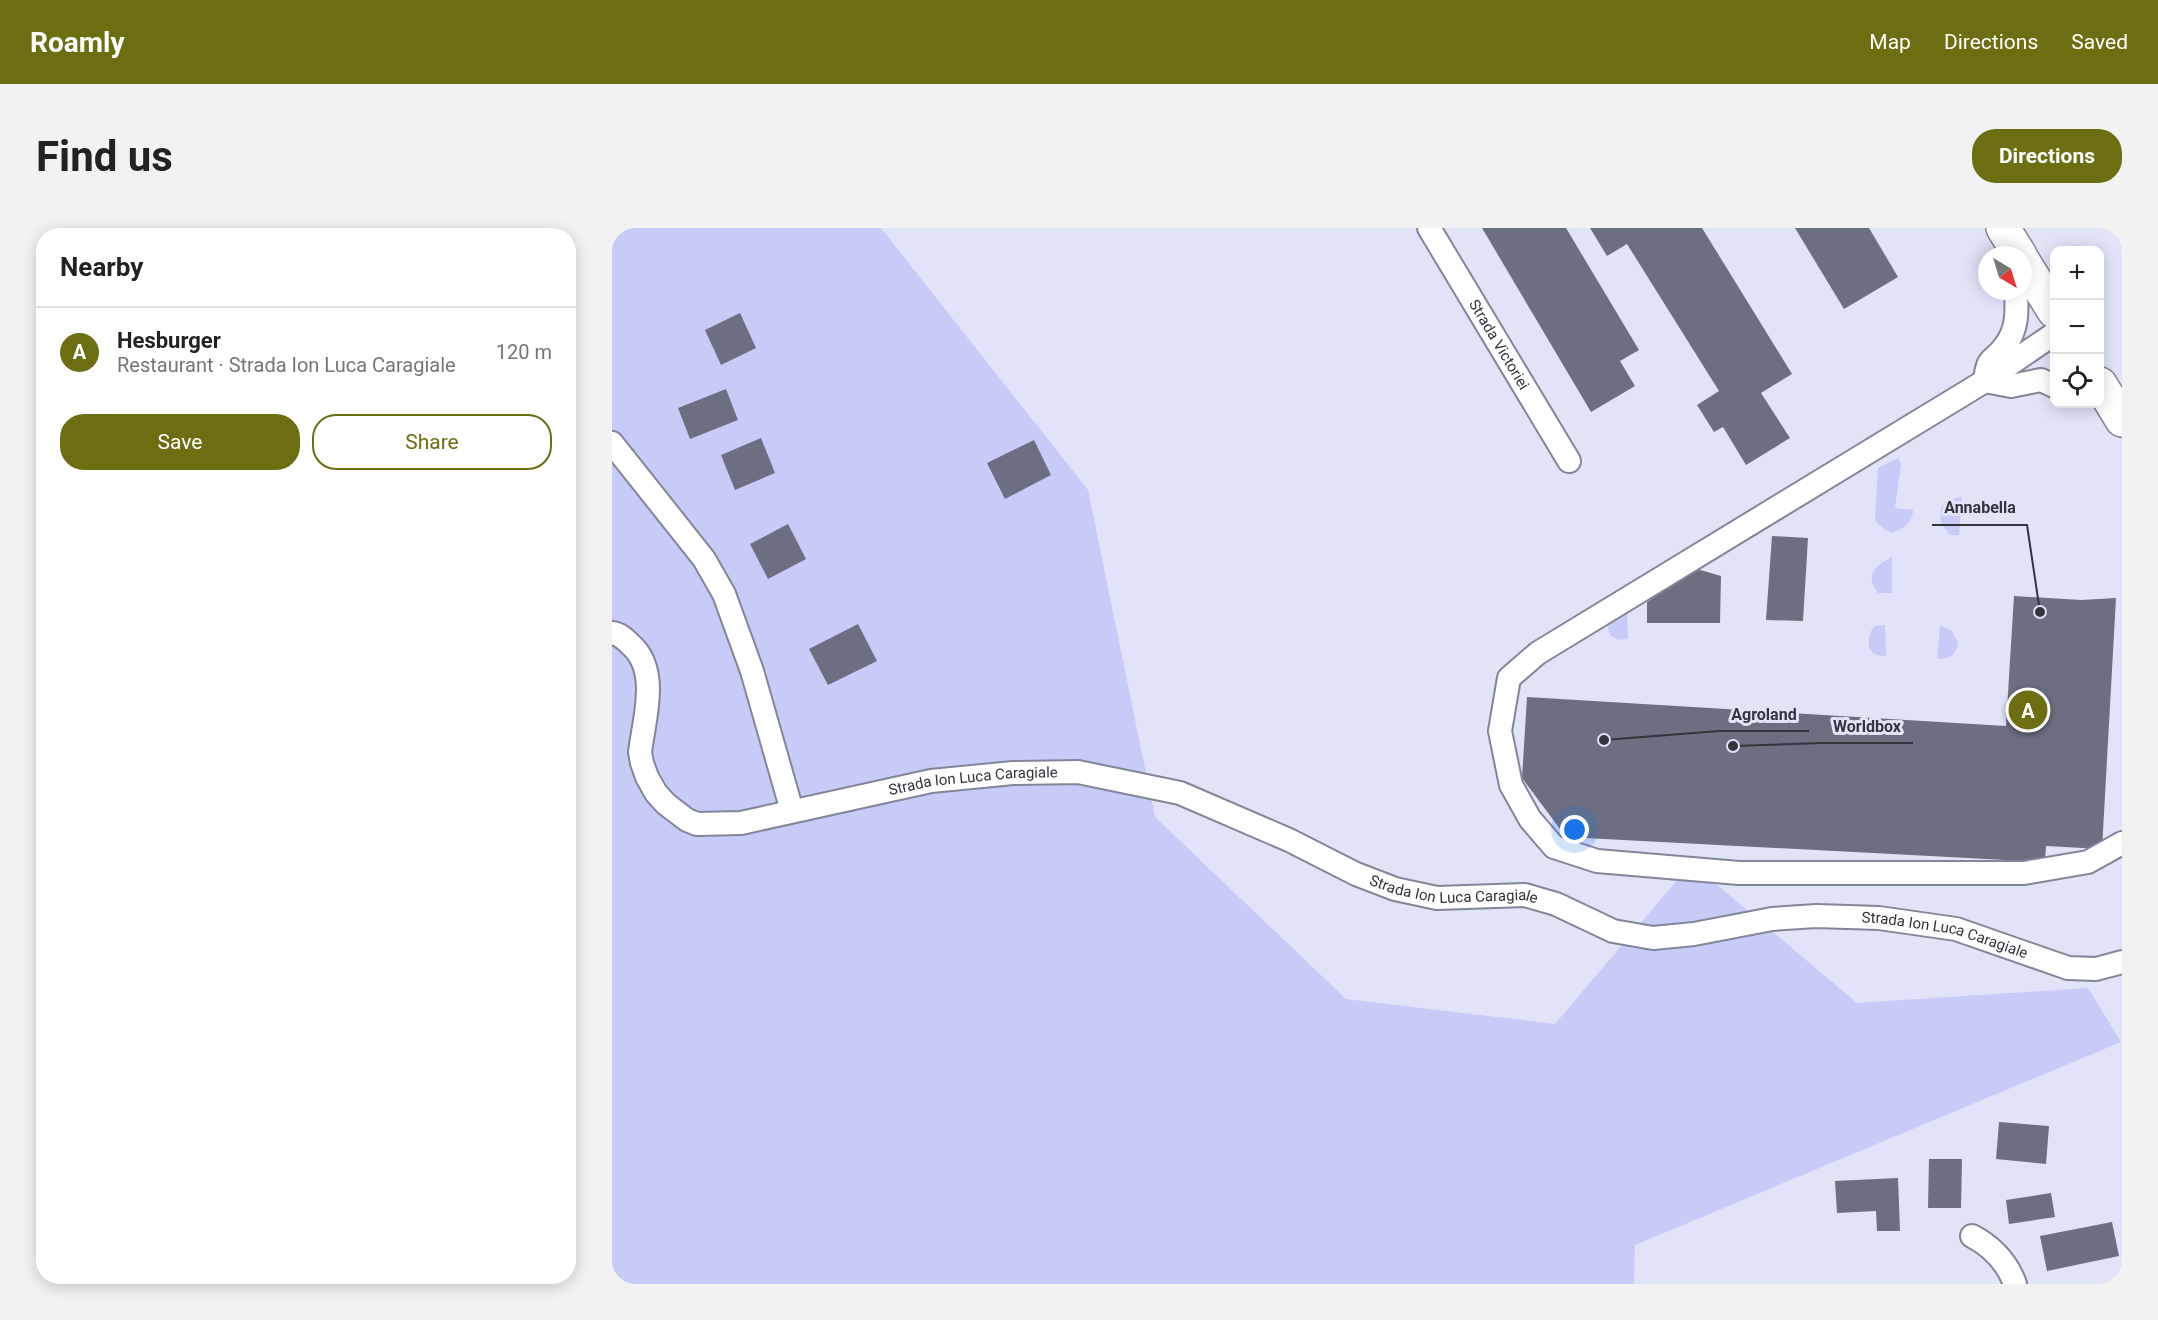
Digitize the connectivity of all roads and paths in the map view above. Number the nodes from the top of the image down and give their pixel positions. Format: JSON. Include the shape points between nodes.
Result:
{"nodes":[{"id":1,"x":1429,"y":228,"type":"edge"},
{"id":2,"x":2032,"y":276,"type":"edge"},
{"id":3,"x":2016,"y":300,"type":"edge"},
{"id":4,"x":2050,"y":303,"type":"edge"},
{"id":5,"x":2050,"y":337,"type":"edge"},
{"id":6,"x":1984,"y":381,"type":"junction"},
{"id":7,"x":2050,"y":384,"type":"edge"},
{"id":8,"x":2104,"y":393,"type":"edge"},
{"id":9,"x":2112,"y":412,"type":"edge"},
{"id":10,"x":612,"y":442,"type":"edge"},
{"id":11,"x":1569,"y":461,"type":"dead end"},
{"id":12,"x":612,"y":633,"type":"edge"},
{"id":13,"x":792,"y":811,"type":"junction"},
{"id":14,"x":2122,"y":843,"type":"edge"},
{"id":15,"x":2122,"y":962,"type":"edge"},
{"id":16,"x":1972,"y":1236,"type":"dead end"},
{"id":17,"x":2015,"y":1284,"type":"edge"}],
"edges":[{"from":1,"to":11,"type":"street","name":"Strada Victoriei"},
{"from":2,"to":4,"type":"main road"},
{"from":3,"to":6,"type":"street","via":[[2017,323],[2006,346],[1987,363]]},
{"from":5,"to":6,"type":"street"},
{"from":6,"to":7,"type":"street","via":[[2011,386],[2041,380]]},
{"from":6,"to":14,"type":"street","via":[[1538,653],[1509,678],[1500,731],[1511,785],[1530,819],[1554,847],[1597,861],[1739,873],[2024,873],[2088,862]]},
{"from":8,"to":9,"type":"main road"},
{"from":10,"to":13,"type":"street","via":[[704,559],[724,594],[752,671]]},
{"from":12,"to":13,"type":"street","name":"Strada Ion Luca Caragiale","via":[[619,634],[637,650],[643,662],[649,681],[640,752],[652,785],[666,804],[687,820],[705,824],[741,823]]},
{"from":13,"to":15,"type":"street","name":"Strada Ion Luca Caragiale","via":[[931,781],[1078,772],[1180,793],[1395,889],[1437,898],[1525,895],[1623,933],[1653,938],[1772,919],[1879,918],[1956,928],[2068,968],[2096,969]]},
{"from":16,"to":17,"type":"street","via":[[2002,1259]]}]}
